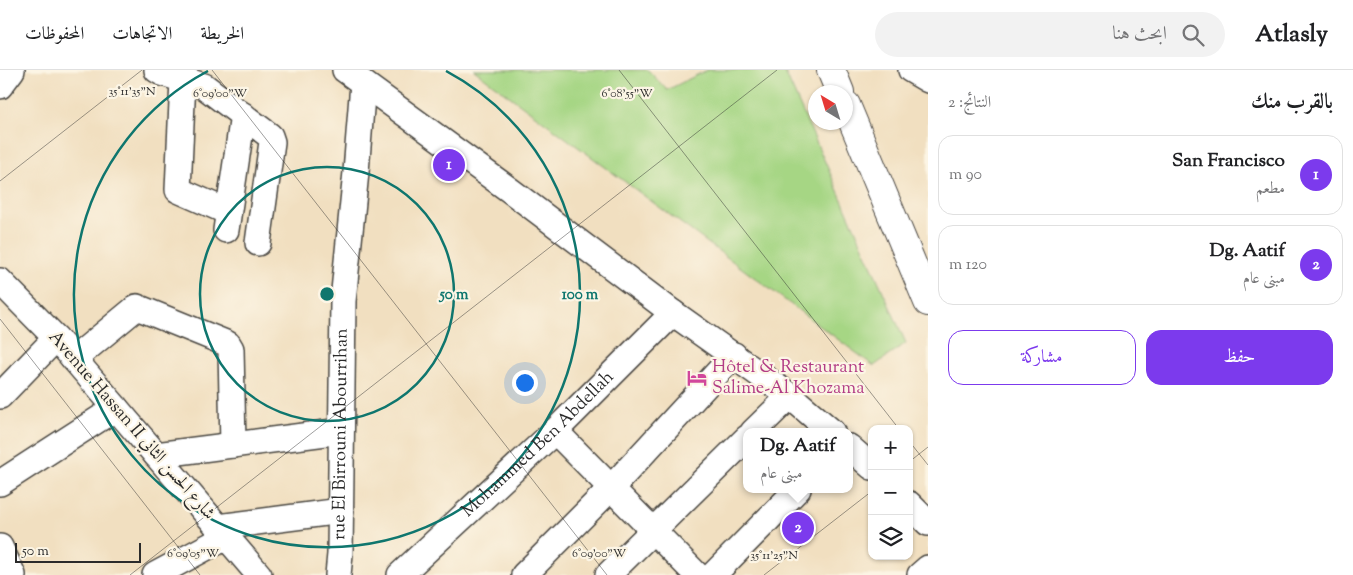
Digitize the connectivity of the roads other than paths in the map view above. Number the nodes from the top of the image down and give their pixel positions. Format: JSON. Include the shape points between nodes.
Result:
{"nodes":[{"id":1,"x":12,"y":70,"type":"edge"},
{"id":2,"x":157,"y":70,"type":"edge"},
{"id":3,"x":831,"y":70,"type":"edge"},
{"id":4,"x":911,"y":70,"type":"edge"},
{"id":5,"x":354,"y":76,"type":"edge"},
{"id":6,"x":183,"y":80,"type":"junction"},
{"id":7,"x":928,"y":80,"type":"edge"},
{"id":8,"x":837,"y":85,"type":"edge"},
{"id":9,"x":0,"y":86,"type":"edge"},
{"id":10,"x":243,"y":114,"type":"junction"},
{"id":11,"x":853,"y":122,"type":"edge"},
{"id":12,"x":258,"y":243,"type":"dead end"},
{"id":13,"x":0,"y":281,"type":"edge"},
{"id":14,"x":928,"y":302,"type":"edge"},
{"id":15,"x":674,"y":313,"type":"junction"},
{"id":16,"x":56,"y":338,"type":"junction"},
{"id":17,"x":734,"y":355,"type":"junction"},
{"id":18,"x":74,"y":359,"type":"junction"},
{"id":19,"x":0,"y":396,"type":"edge"},
{"id":20,"x":790,"y":396,"type":"junction"},
{"id":21,"x":116,"y":408,"type":"junction"},
{"id":22,"x":757,"y":428,"type":"edge"},
{"id":23,"x":827,"y":428,"type":"edge"},
{"id":24,"x":340,"y":431,"type":"junction"},
{"id":25,"x":555,"y":431,"type":"junction"},
{"id":26,"x":743,"y":442,"type":"edge"},
{"id":27,"x":233,"y":445,"type":"junction"},
{"id":28,"x":853,"y":450,"type":"edge"},
{"id":29,"x":156,"y":455,"type":"junction"},
{"id":30,"x":868,"y":464,"type":"edge"},
{"id":31,"x":0,"y":483,"type":"edge"},
{"id":32,"x":611,"y":488,"type":"junction"},
{"id":33,"x":794,"y":493,"type":"edge"},
{"id":34,"x":913,"y":494,"type":"edge"},
{"id":35,"x":928,"y":502,"type":"edge"},
{"id":36,"x":913,"y":508,"type":"edge"},
{"id":37,"x":341,"y":511,"type":"junction"},
{"id":38,"x":928,"y":523,"type":"edge"},
{"id":39,"x":653,"y":530,"type":"junction"},
{"id":40,"x":222,"y":532,"type":"junction"},
{"id":41,"x":0,"y":547,"type":"edge"},
{"id":42,"x":928,"y":568,"type":"edge"},
{"id":43,"x":13,"y":575,"type":"edge"},
{"id":44,"x":155,"y":575,"type":"edge"},
{"id":45,"x":259,"y":575,"type":"edge"},
{"id":46,"x":338,"y":575,"type":"edge"},
{"id":47,"x":400,"y":575,"type":"edge"},
{"id":48,"x":524,"y":575,"type":"edge"},
{"id":49,"x":608,"y":575,"type":"edge"},
{"id":50,"x":697,"y":575,"type":"edge"},
{"id":51,"x":713,"y":575,"type":"edge"},
{"id":52,"x":920,"y":575,"type":"edge"}],
"edges":[{"from":1,"to":9,"type":"street"},
{"from":2,"to":6,"type":"street"},
{"from":3,"to":8,"type":"main road"},
{"from":4,"to":7,"type":"street"},
{"from":5,"to":15,"type":"street"},
{"from":5,"to":24,"type":"street","name":"rue El Birrouni Abourrihan","via":[[356,172],[343,301]]},
{"from":6,"to":10,"type":"street","via":[[204,86]]},
{"from":6,"to":10,"type":"street","via":[[178,190],[227,221]]},
{"from":10,"to":12,"type":"street","via":[[264,130],[272,142]]},
{"from":11,"to":14,"type":"main road"},
{"from":13,"to":16,"type":"street","name":"Avenue Hassan II شارع الحسن الثاني"},
{"from":15,"to":17,"type":"street"},
{"from":15,"to":25,"type":"street","name":"Mohammed Ben Abdellah"},
{"from":16,"to":18,"type":"street","name":"Avenue Hassan II شارع الحسن الثاني"},
{"from":16,"to":19,"type":"street"},
{"from":17,"to":20,"type":"street"},
{"from":17,"to":32,"type":"street"},
{"from":18,"to":21,"type":"street","name":"Avenue Hassan II شارع الحسن الثاني"},
{"from":18,"to":27,"type":"street","via":[[137,307],[228,344],[231,349]]},
{"from":20,"to":22,"type":"street"},
{"from":20,"to":23,"type":"street"},
{"from":21,"to":29,"type":"street","name":"Avenue Hassan II شارع الحسن الثاني"},
{"from":21,"to":31,"type":"street"},
{"from":24,"to":27,"type":"street"},
{"from":24,"to":37,"type":"street","name":"rue El Birrouni Abourrihan"},
{"from":25,"to":32,"type":"street"},
{"from":25,"to":47,"type":"street","name":"Mohammed Ben Abdellah"},
{"from":26,"to":39,"type":"street"},
{"from":27,"to":29,"type":"street"},
{"from":28,"to":30,"type":"street"},
{"from":29,"to":40,"type":"street","name":"Avenue Hassan II شارع الحسن الثاني"},
{"from":32,"to":39,"type":"street"},
{"from":32,"to":48,"type":"street"},
{"from":33,"to":51,"type":"street"},
{"from":34,"to":35,"type":"street"},
{"from":36,"to":38,"type":"street"},
{"from":37,"to":40,"type":"street"},
{"from":37,"to":46,"type":"street","name":"rue El Birrouni Abourrihan"},
{"from":39,"to":49,"type":"street"},
{"from":39,"to":50,"type":"street"},
{"from":40,"to":44,"type":"street"},
{"from":40,"to":45,"type":"street","name":"Avenue Hassan II شارع الحسن الثاني"},
{"from":41,"to":43,"type":"street"},
{"from":42,"to":52,"type":"street"}]}
